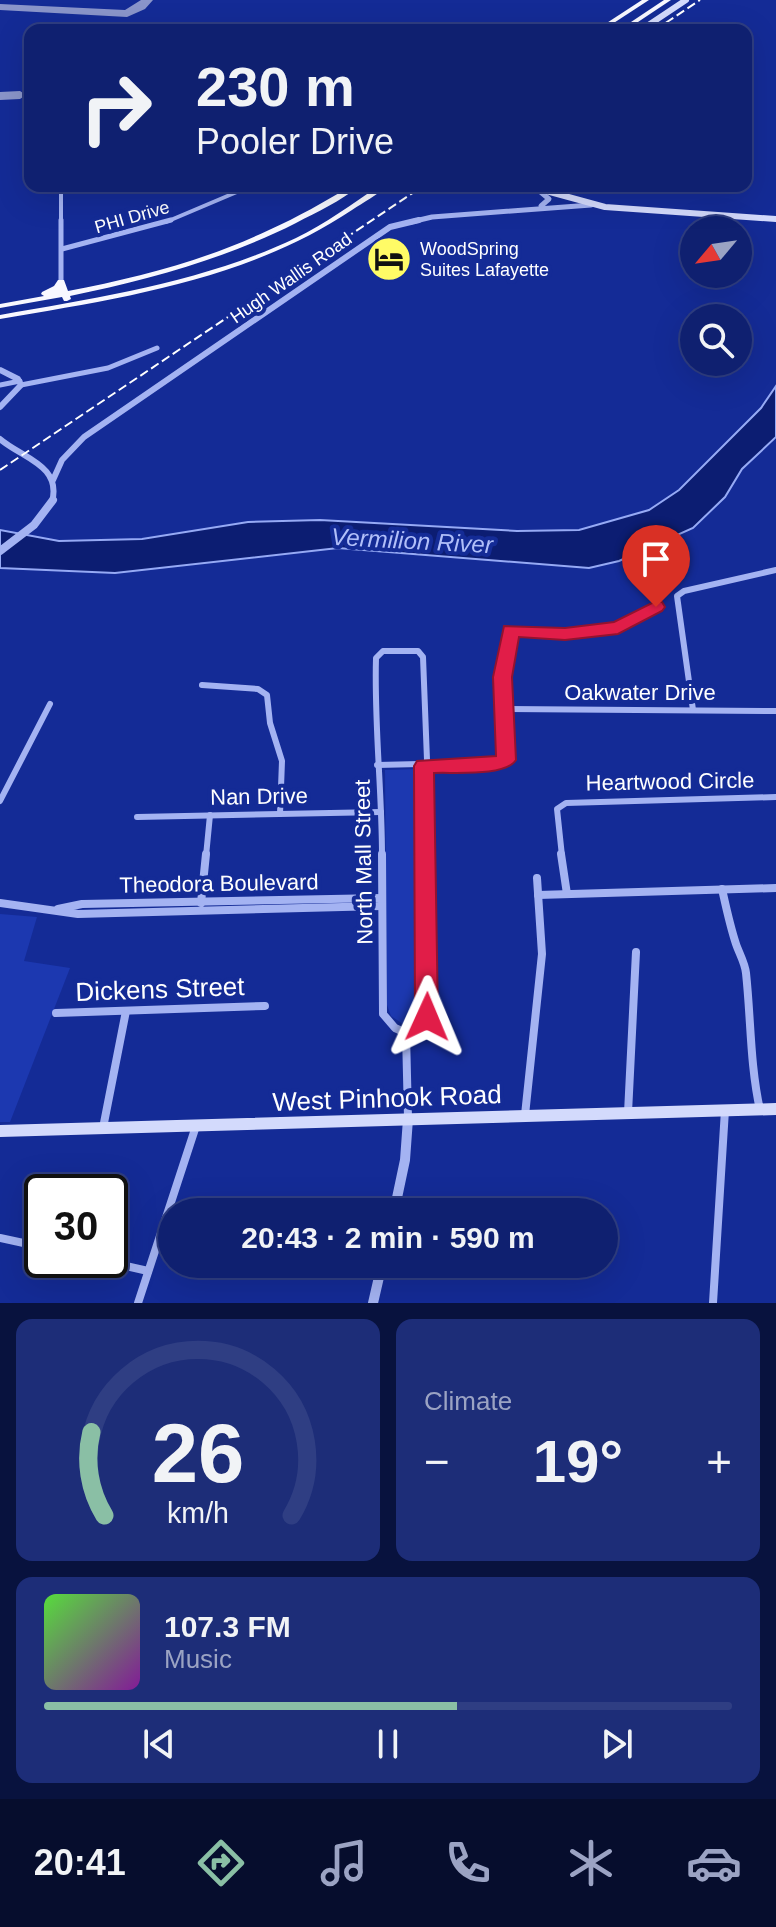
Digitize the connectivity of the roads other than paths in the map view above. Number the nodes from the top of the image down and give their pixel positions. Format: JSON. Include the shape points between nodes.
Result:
{"nodes":[{"id":1,"x":646,"y":0,"type":"edge"},
{"id":2,"x":668,"y":0,"type":"edge"},
{"id":3,"x":686,"y":0,"type":"edge"},
{"id":4,"x":608,"y":24,"type":"edge"},
{"id":5,"x":631,"y":24,"type":"edge"},
{"id":6,"x":650,"y":24,"type":"edge"},
{"id":7,"x":61,"y":192,"type":"edge"},
{"id":8,"x":237,"y":192,"type":"edge"},
{"id":9,"x":346,"y":192,"type":"edge"},
{"id":10,"x":374,"y":192,"type":"edge"},
{"id":11,"x":540,"y":192,"type":"edge"},
{"id":12,"x":547,"y":192,"type":"edge"},
{"id":13,"x":591,"y":205,"type":"junction"},
{"id":14,"x":537,"y":207,"type":"junction"},
{"id":15,"x":776,"y":219,"type":"edge"},
{"id":16,"x":62,"y":249,"type":"junction"},
{"id":17,"x":61,"y":282,"type":"junction"},
{"id":18,"x":65,"y":295,"type":"junction"},
{"id":19,"x":43,"y":298,"type":"junction"},
{"id":20,"x":0,"y":305,"type":"edge"},
{"id":21,"x":41,"y":309,"type":"junction"},
{"id":22,"x":0,"y":317,"type":"edge"},
{"id":23,"x":157,"y":348,"type":"dead end"},
{"id":24,"x":0,"y":370,"type":"edge"},
{"id":25,"x":21,"y":383,"type":"junction"},
{"id":26,"x":0,"y":385,"type":"edge"},
{"id":27,"x":0,"y":407,"type":"edge"},
{"id":28,"x":0,"y":439,"type":"edge"},
{"id":29,"x":63,"y":459,"type":"junction"},
{"id":30,"x":39,"y":464,"type":"junction"},
{"id":31,"x":53,"y":480,"type":"junction"},
{"id":32,"x":0,"y":551,"type":"edge"},
{"id":33,"x":776,"y":570,"type":"edge"},
{"id":34,"x":656,"y":607,"type":"dead end"},
{"id":35,"x":202,"y":685,"type":"dead end"},
{"id":36,"x":50,"y":704,"type":"dead end"},
{"id":37,"x":504,"y":709,"type":"junction"},
{"id":38,"x":693,"y":710,"type":"junction"},
{"id":39,"x":776,"y":711,"type":"edge"},
{"id":40,"x":425,"y":764,"type":"junction"},
{"id":41,"x":377,"y":765,"type":"junction"},
{"id":42,"x":776,"y":797,"type":"edge"},
{"id":43,"x":0,"y":801,"type":"edge"},
{"id":44,"x":381,"y":812,"type":"junction"},
{"id":45,"x":280,"y":814,"type":"junction"},
{"id":46,"x":210,"y":815,"type":"junction"},
{"id":47,"x":137,"y":817,"type":"dead end"},
{"id":48,"x":537,"y":878,"type":"dead end"},
{"id":49,"x":776,"y":888,"type":"edge"},
{"id":50,"x":722,"y":889,"type":"junction"},
{"id":51,"x":567,"y":894,"type":"junction"},
{"id":52,"x":538,"y":895,"type":"junction"},
{"id":53,"x":201,"y":901,"type":"junction"},
{"id":54,"x":382,"y":902,"type":"junction"},
{"id":55,"x":0,"y":903,"type":"edge"},
{"id":56,"x":58,"y":909,"type":"junction"},
{"id":57,"x":200,"y":911,"type":"junction"},
{"id":58,"x":636,"y":952,"type":"dead end"},
{"id":59,"x":265,"y":1006,"type":"dead end"},
{"id":60,"x":126,"y":1011,"type":"junction"},
{"id":61,"x":56,"y":1013,"type":"dead end"},
{"id":62,"x":406,"y":1033,"type":"junction"},
{"id":63,"x":776,"y":1109,"type":"edge"},
{"id":64,"x":725,"y":1110,"type":"junction"},
{"id":65,"x":760,"y":1110,"type":"junction"},
{"id":66,"x":628,"y":1113,"type":"junction"},
{"id":67,"x":525,"y":1115,"type":"junction"},
{"id":68,"x":408,"y":1119,"type":"junction"},
{"id":69,"x":196,"y":1126,"type":"junction"},
{"id":70,"x":103,"y":1128,"type":"junction"},
{"id":71,"x":0,"y":1131,"type":"edge"},
{"id":72,"x":397,"y":1198,"type":"edge"},
{"id":73,"x":0,"y":1238,"type":"edge"},
{"id":74,"x":24,"y":1243,"type":"edge"},
{"id":75,"x":128,"y":1267,"type":"edge"},
{"id":76,"x":148,"y":1271,"type":"junction"},
{"id":77,"x":379,"y":1278,"type":"edge"},
{"id":78,"x":138,"y":1303,"type":"edge"},
{"id":79,"x":373,"y":1303,"type":"edge"},
{"id":80,"x":713,"y":1303,"type":"edge"}],
"edges":[{"from":1,"to":4,"type":"highway"},
{"from":2,"to":5,"type":"highway"},
{"from":3,"to":6,"type":"main road"},
{"from":7,"to":16,"type":"street"},
{"from":8,"to":16,"type":"street","name":"PHI Drive","via":[[164,223]]},
{"from":9,"to":18,"type":"highway","via":[[284,229],[231,252],[159,275]]},
{"from":10,"to":21,"type":"highway","via":[[314,230],[251,259],[154,289]]},
{"from":11,"to":14,"type":"street","via":[[549,201]]},
{"from":12,"to":13,"type":"main road"},
{"from":13,"to":14,"type":"street","name":"Hugh Wallis Road"},
{"from":13,"to":15,"type":"main road"},
{"from":14,"to":29,"type":"street","name":"Hugh Wallis Road","via":[[422,218],[390,227],[84,437]]},
{"from":16,"to":17,"type":"street"},
{"from":17,"to":18,"type":"highway"},
{"from":17,"to":20,"type":"highway","via":[[49,292]]},
{"from":18,"to":19,"type":"highway"},
{"from":18,"to":21,"type":"highway","via":[[65,303]]},
{"from":19,"to":20,"type":"highway"},
{"from":19,"to":21,"type":"highway","via":[[52,302]]},
{"from":21,"to":22,"type":"highway"},
{"from":23,"to":25,"type":"street","via":[[108,368]]},
{"from":24,"to":25,"type":"street"},
{"from":25,"to":26,"type":"street"},
{"from":25,"to":27,"type":"street"},
{"from":28,"to":30,"type":"street"},
{"from":29,"to":30,"type":"street"},
{"from":29,"to":31,"type":"street","name":"Hugh Wallis Road"},
{"from":30,"to":31,"type":"street"},
{"from":31,"to":32,"type":"street","name":"Hugh Wallis Road","via":[[50,507]]},
{"from":33,"to":38,"type":"street","via":[[677,596]]},
{"from":34,"to":37,"type":"street","via":[[618,628],[565,634],[511,630]]},
{"from":35,"to":45,"type":"street","via":[[258,689],[267,695],[282,761]]},
{"from":36,"to":43,"type":"street"},
{"from":37,"to":38,"type":"street","name":"Oakwater Drive"},
{"from":37,"to":40,"type":"street","via":[[505,762]]},
{"from":38,"to":39,"type":"street","name":"Oakwater Drive"},
{"from":40,"to":41,"type":"street"},
{"from":40,"to":41,"type":"street","name":"North Mall Street","via":[[423,655],[380,651]]},
{"from":40,"to":62,"type":"street","via":[[428,1006],[421,1027]]},
{"from":41,"to":44,"type":"street","name":"North Mall Street"},
{"from":42,"to":51,"type":"street","name":"Heartwood Circle","via":[[566,803],[556,813]]},
{"from":44,"to":45,"type":"street","name":"Nan Drive"},
{"from":44,"to":54,"type":"street","name":"North Mall Street"},
{"from":45,"to":46,"type":"street","name":"Nan Drive"},
{"from":46,"to":47,"type":"street","name":"Nan Drive"},
{"from":46,"to":53,"type":"street"},
{"from":48,"to":52,"type":"street"},
{"from":49,"to":50,"type":"street"},
{"from":50,"to":51,"type":"street"},
{"from":50,"to":65,"type":"street","via":[[746,971],[752,1073]]},
{"from":51,"to":52,"type":"street"},
{"from":52,"to":67,"type":"street","via":[[542,954]]},
{"from":53,"to":54,"type":"street","name":"Theodora Boulevard"},
{"from":53,"to":56,"type":"street","name":"Theodora Boulevard"},
{"from":53,"to":57,"type":"street"},
{"from":54,"to":57,"type":"street","name":"Theodora Boulevard"},
{"from":54,"to":62,"type":"street","name":"North Mall Street","via":[[383,1014]]},
{"from":55,"to":56,"type":"street","name":"Theodora Boulevard"},
{"from":56,"to":57,"type":"street","name":"Theodora Boulevard","via":[[78,914]]},
{"from":58,"to":66,"type":"street"},
{"from":59,"to":60,"type":"street","name":"Dickens Street"},
{"from":60,"to":61,"type":"street","name":"Dickens Street"},
{"from":60,"to":70,"type":"street"},
{"from":62,"to":68,"type":"street"},
{"from":63,"to":65,"type":"main road","name":"West Pinhook Road"},
{"from":64,"to":65,"type":"main road","name":"West Pinhook Road"},
{"from":64,"to":66,"type":"main road","name":"West Pinhook Road"},
{"from":64,"to":80,"type":"street"},
{"from":66,"to":67,"type":"main road","name":"West Pinhook Road"},
{"from":67,"to":68,"type":"main road","name":"West Pinhook Road"},
{"from":68,"to":69,"type":"main road","name":"West Pinhook Road"},
{"from":68,"to":72,"type":"street"},
{"from":69,"to":70,"type":"main road","name":"West Pinhook Road"},
{"from":69,"to":76,"type":"street"},
{"from":70,"to":71,"type":"main road","name":"West Pinhook Road"},
{"from":73,"to":74,"type":"street"},
{"from":75,"to":76,"type":"street"},
{"from":76,"to":78,"type":"street"},
{"from":77,"to":79,"type":"street"}]}
